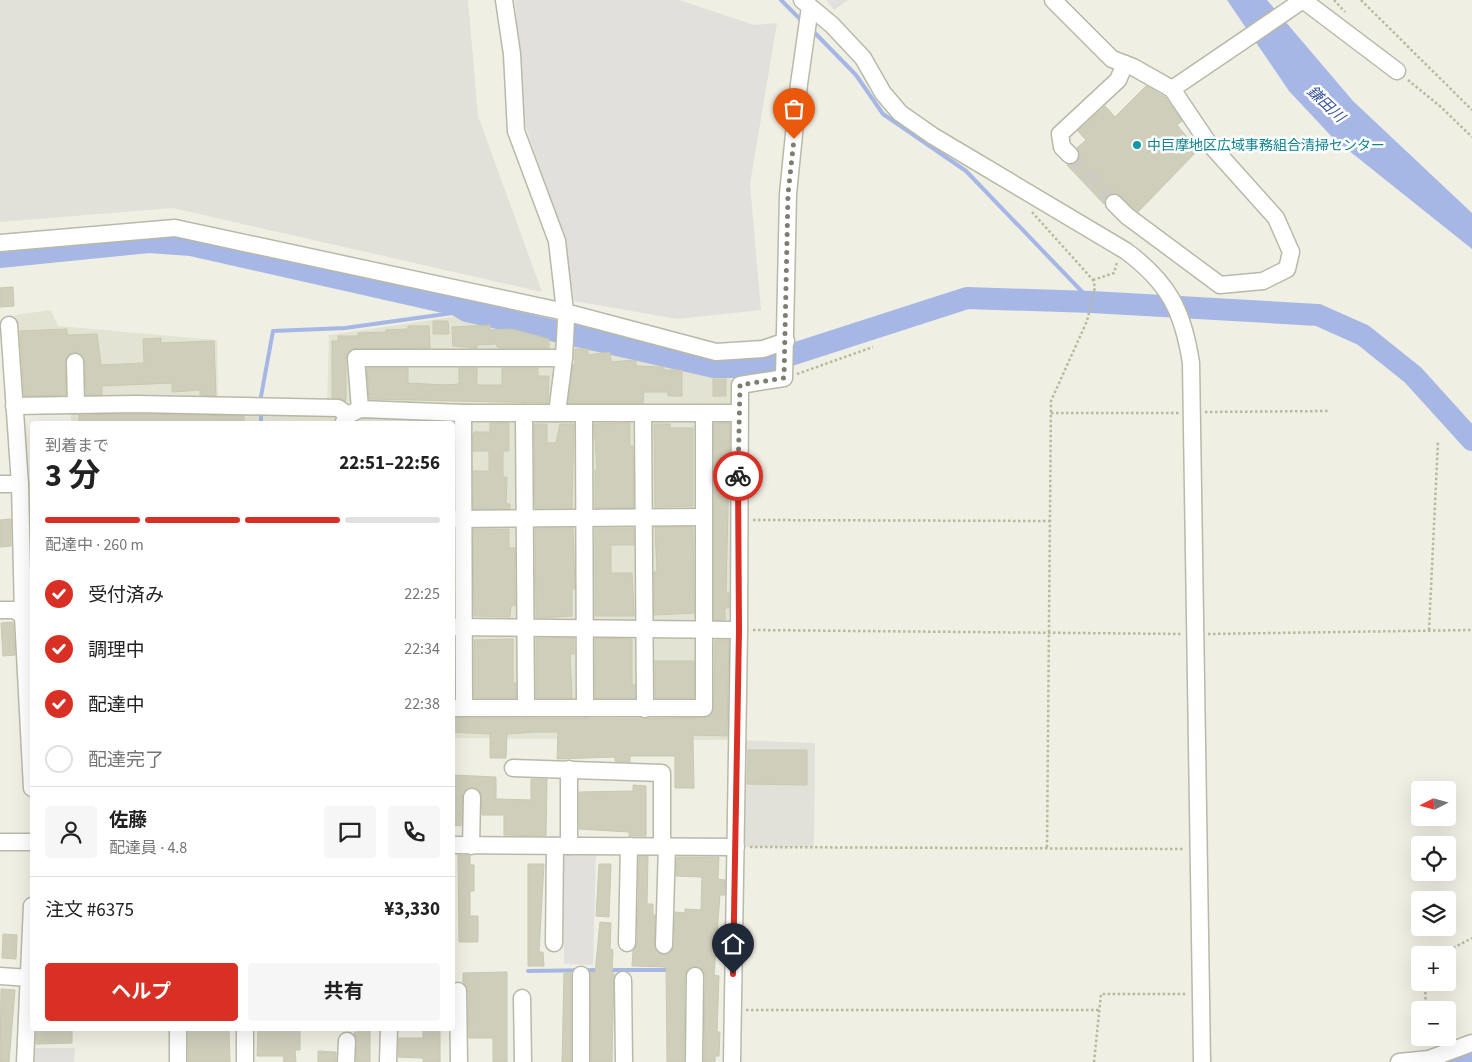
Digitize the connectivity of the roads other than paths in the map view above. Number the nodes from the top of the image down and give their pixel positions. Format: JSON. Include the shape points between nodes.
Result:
{"nodes":[{"id":1,"x":504,"y":0,"type":"edge"},
{"id":2,"x":1053,"y":0,"type":"edge"},
{"id":3,"x":1303,"y":0,"type":"edge"},
{"id":4,"x":806,"y":4,"type":"edge"},
{"id":5,"x":1125,"y":64,"type":"junction"},
{"id":6,"x":1397,"y":71,"type":"dead end"},
{"id":7,"x":1172,"y":89,"type":"junction"},
{"id":8,"x":1070,"y":155,"type":"tunnel mouth"},
{"id":9,"x":1114,"y":203,"type":"tunnel mouth"},
{"id":10,"x":0,"y":243,"type":"edge"},
{"id":11,"x":565,"y":316,"type":"junction"},
{"id":12,"x":9,"y":326,"type":"dead end"},
{"id":13,"x":564,"y":358,"type":"junction"},
{"id":14,"x":785,"y":358,"type":"junction"},
{"id":15,"x":75,"y":362,"type":"dead end"},
{"id":16,"x":76,"y":405,"type":"junction"},
{"id":17,"x":14,"y":406,"type":"junction"},
{"id":18,"x":584,"y":412,"type":"junction"},
{"id":19,"x":463,"y":413,"type":"junction"},
{"id":20,"x":524,"y":413,"type":"junction"},
{"id":21,"x":558,"y":413,"type":"junction"},
{"id":22,"x":643,"y":413,"type":"junction"},
{"id":23,"x":704,"y":413,"type":"junction"},
{"id":24,"x":738,"y":413,"type":"junction"},
{"id":25,"x":350,"y":416,"type":"edge"},
{"id":26,"x":402,"y":417,"type":"edge"},
{"id":27,"x":0,"y":484,"type":"edge"},
{"id":28,"x":20,"y":484,"type":"junction"},
{"id":29,"x":704,"y":517,"type":"junction"},
{"id":30,"x":524,"y":518,"type":"junction"},
{"id":31,"x":584,"y":518,"type":"junction"},
{"id":32,"x":645,"y":518,"type":"junction"},
{"id":33,"x":458,"y":519,"type":"edge"},
{"id":34,"x":0,"y":610,"type":"edge"},
{"id":35,"x":28,"y":619,"type":"edge"},
{"id":36,"x":458,"y":627,"type":"edge"},
{"id":37,"x":525,"y":627,"type":"junction"},
{"id":38,"x":585,"y":628,"type":"junction"},
{"id":39,"x":645,"y":628,"type":"junction"},
{"id":40,"x":704,"y":629,"type":"junction"},
{"id":41,"x":739,"y":630,"type":"junction"},
{"id":42,"x":30,"y":704,"type":"edge"},
{"id":43,"x":458,"y":708,"type":"edge"},
{"id":44,"x":526,"y":708,"type":"junction"},
{"id":45,"x":585,"y":708,"type":"junction"},
{"id":46,"x":645,"y":709,"type":"junction"},
{"id":47,"x":513,"y":768,"type":"dead end"},
{"id":48,"x":569,"y":770,"type":"junction"},
{"id":49,"x":472,"y":797,"type":"dead end"},
{"id":50,"x":0,"y":842,"type":"edge"},
{"id":51,"x":30,"y":842,"type":"edge"},
{"id":52,"x":455,"y":845,"type":"edge"},
{"id":53,"x":471,"y":846,"type":"junction"},
{"id":54,"x":562,"y":846,"type":"junction"},
{"id":55,"x":628,"y":846,"type":"junction"},
{"id":56,"x":665,"y":846,"type":"junction"},
{"id":57,"x":736,"y":847,"type":"junction"},
{"id":58,"x":554,"y":943,"type":"dead end"},
{"id":59,"x":627,"y":943,"type":"dead end"},
{"id":60,"x":664,"y":945,"type":"dead end"},
{"id":61,"x":581,"y":975,"type":"dead end"},
{"id":62,"x":0,"y":976,"type":"edge"},
{"id":63,"x":695,"y":976,"type":"dead end"},
{"id":64,"x":30,"y":978,"type":"joint"},
{"id":65,"x":624,"y":980,"type":"dead end"},
{"id":66,"x":458,"y":991,"type":"dead end"},
{"id":67,"x":522,"y":998,"type":"dead end"},
{"id":68,"x":178,"y":1031,"type":"edge"},
{"id":69,"x":245,"y":1031,"type":"edge"},
{"id":70,"x":389,"y":1031,"type":"edge"},
{"id":71,"x":347,"y":1041,"type":"dead end"},
{"id":72,"x":1472,"y":1043,"type":"edge"},
{"id":73,"x":25,"y":1062,"type":"edge"},
{"id":74,"x":178,"y":1062,"type":"edge"},
{"id":75,"x":245,"y":1062,"type":"edge"},
{"id":76,"x":346,"y":1062,"type":"edge"},
{"id":77,"x":388,"y":1062,"type":"edge"},
{"id":78,"x":459,"y":1062,"type":"edge"},
{"id":79,"x":523,"y":1062,"type":"edge"},
{"id":80,"x":580,"y":1062,"type":"edge"},
{"id":81,"x":624,"y":1062,"type":"edge"},
{"id":82,"x":694,"y":1062,"type":"edge"},
{"id":83,"x":732,"y":1062,"type":"edge"},
{"id":84,"x":1202,"y":1062,"type":"edge"},
{"id":85,"x":1399,"y":1062,"type":"edge"}],
"edges":[{"from":1,"to":11,"type":"street","via":[[512,54],[516,131],[557,241]]},
{"from":2,"to":5,"type":"street","via":[[1112,59]]},
{"from":3,"to":6,"type":"street"},
{"from":3,"to":7,"type":"street"},
{"from":4,"to":14,"type":"street","via":[[788,194]]},
{"from":4,"to":84,"type":"street","via":[[832,25],[863,58],[883,93],[900,113],[1148,268],[1168,293],[1179,316],[1191,363]]},
{"from":5,"to":7,"type":"street"},
{"from":5,"to":8,"type":"street","via":[[1118,80],[1060,134],[1062,147]]},
{"from":7,"to":9,"type":"street","via":[[1207,141],[1276,218],[1292,252],[1287,269],[1263,281],[1220,285]]},
{"from":10,"to":11,"type":"street","via":[[175,228]]},
{"from":11,"to":13,"type":"street"},
{"from":11,"to":14,"type":"street","via":[[716,352],[763,349]]},
{"from":12,"to":17,"type":"street"},
{"from":13,"to":21,"type":"street"},
{"from":13,"to":25,"type":"street","via":[[356,358]]},
{"from":14,"to":24,"type":"street","via":[[740,385]]},
{"from":15,"to":16,"type":"street"},
{"from":16,"to":17,"type":"street"},
{"from":16,"to":25,"type":"street","via":[[338,408]]},
{"from":17,"to":28,"type":"street"},
{"from":18,"to":21,"type":"street"},
{"from":18,"to":22,"type":"street"},
{"from":18,"to":31,"type":"street"},
{"from":19,"to":20,"type":"street"},
{"from":19,"to":26,"type":"street"},
{"from":19,"to":33,"type":"street"},
{"from":20,"to":21,"type":"street"},
{"from":20,"to":30,"type":"street"},
{"from":22,"to":23,"type":"street"},
{"from":22,"to":32,"type":"street"},
{"from":23,"to":24,"type":"street"},
{"from":23,"to":29,"type":"street"},
{"from":24,"to":41,"type":"street"},
{"from":25,"to":26,"type":"street"},
{"from":27,"to":28,"type":"street"},
{"from":28,"to":35,"type":"street"},
{"from":29,"to":32,"type":"street"},
{"from":29,"to":40,"type":"street"},
{"from":30,"to":31,"type":"street"},
{"from":30,"to":33,"type":"street"},
{"from":30,"to":37,"type":"street"},
{"from":31,"to":32,"type":"street"},
{"from":31,"to":38,"type":"street"},
{"from":32,"to":39,"type":"street"},
{"from":33,"to":36,"type":"street"},
{"from":34,"to":35,"type":"street","via":[[14,610]]},
{"from":35,"to":42,"type":"street"},
{"from":36,"to":37,"type":"street"},
{"from":36,"to":43,"type":"street"},
{"from":37,"to":38,"type":"street"},
{"from":37,"to":44,"type":"street"},
{"from":38,"to":39,"type":"street"},
{"from":38,"to":45,"type":"street"},
{"from":39,"to":40,"type":"street"},
{"from":39,"to":46,"type":"street"},
{"from":40,"to":41,"type":"street"},
{"from":40,"to":46,"type":"street","via":[[704,708]]},
{"from":41,"to":57,"type":"street"},
{"from":43,"to":44,"type":"street"},
{"from":44,"to":45,"type":"street"},
{"from":45,"to":46,"type":"street"},
{"from":47,"to":48,"type":"street"},
{"from":48,"to":54,"type":"street"},
{"from":48,"to":56,"type":"street","via":[[662,772]]},
{"from":49,"to":53,"type":"street"},
{"from":50,"to":51,"type":"street"},
{"from":52,"to":53,"type":"street"},
{"from":53,"to":54,"type":"street"},
{"from":54,"to":55,"type":"street"},
{"from":54,"to":58,"type":"street"},
{"from":55,"to":56,"type":"street"},
{"from":55,"to":59,"type":"street"},
{"from":56,"to":57,"type":"street"},
{"from":56,"to":60,"type":"street"},
{"from":57,"to":83,"type":"street"},
{"from":61,"to":80,"type":"street"},
{"from":62,"to":64,"type":"street"},
{"from":63,"to":82,"type":"street"},
{"from":64,"to":73,"type":"street"},
{"from":65,"to":81,"type":"street"},
{"from":66,"to":78,"type":"street"},
{"from":67,"to":79,"type":"street"},
{"from":68,"to":74,"type":"street"},
{"from":69,"to":75,"type":"street"},
{"from":70,"to":77,"type":"street"},
{"from":71,"to":76,"type":"street"},
{"from":72,"to":85,"type":"street","via":[[1429,1059]]}]}
